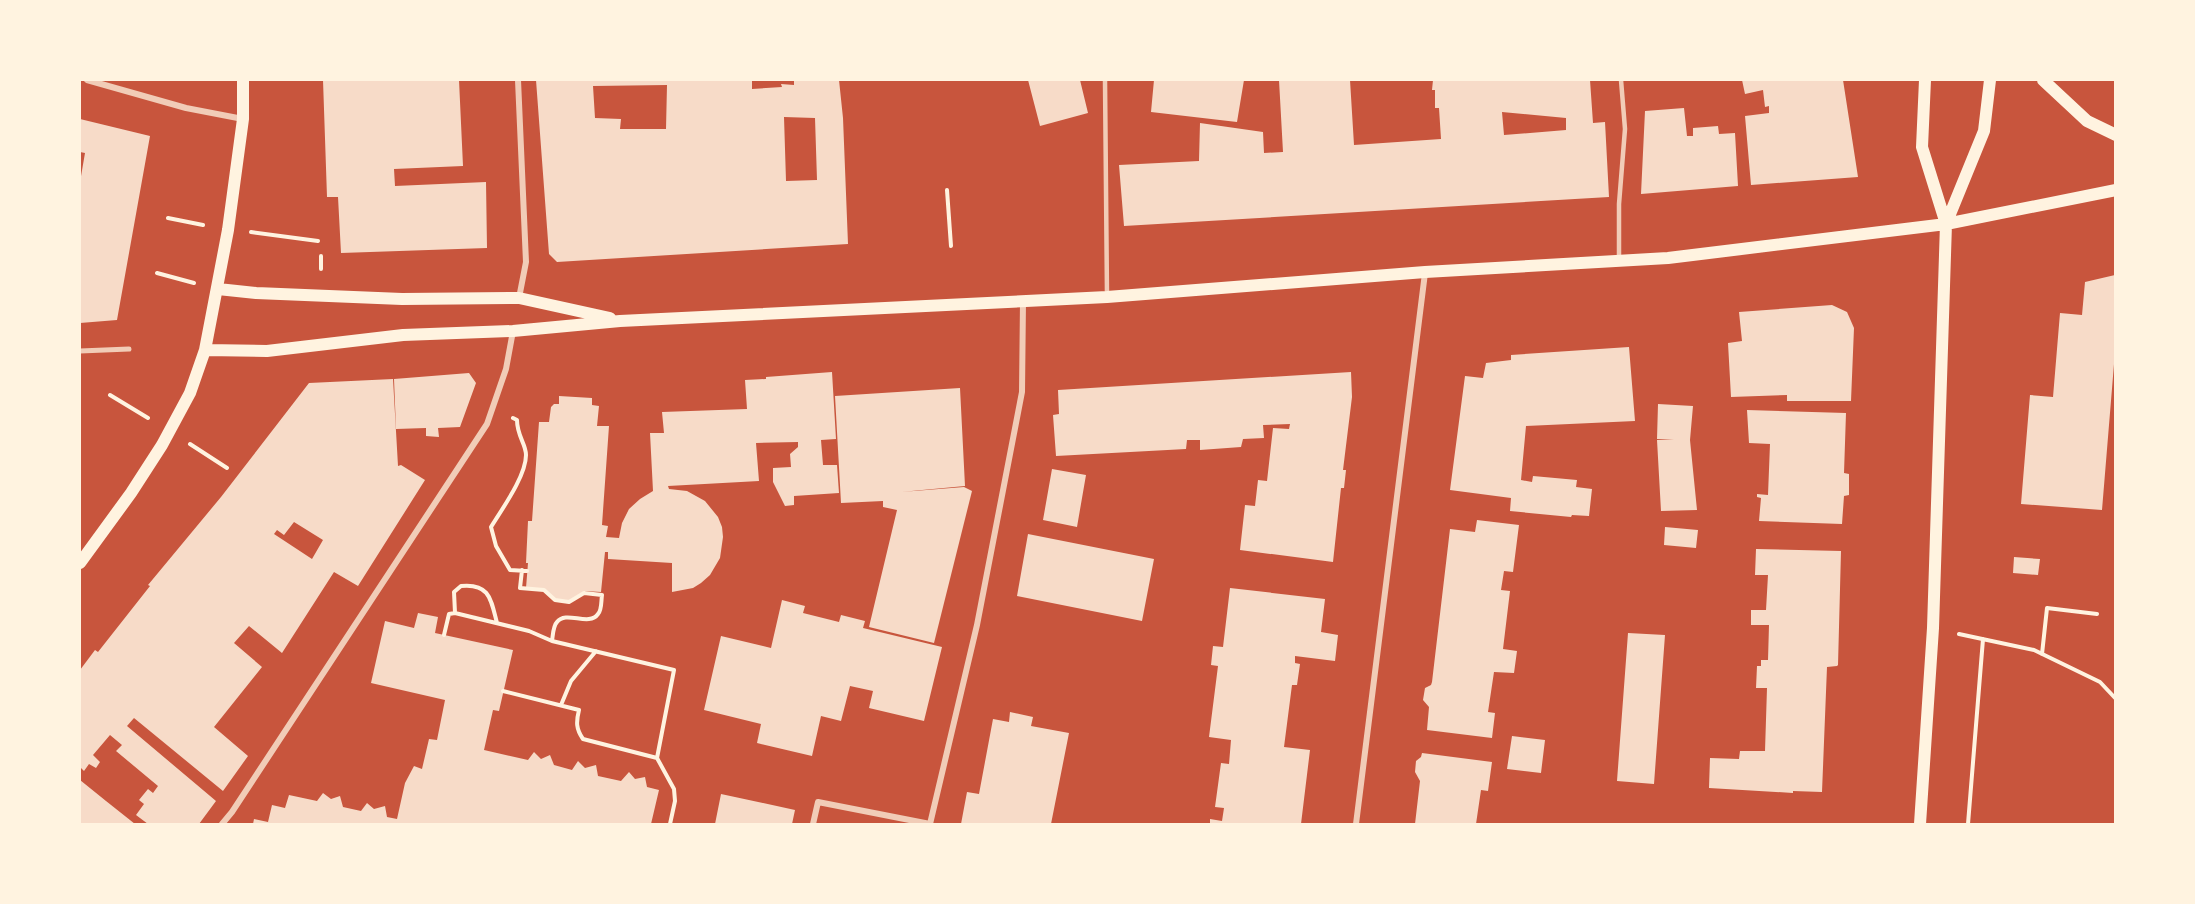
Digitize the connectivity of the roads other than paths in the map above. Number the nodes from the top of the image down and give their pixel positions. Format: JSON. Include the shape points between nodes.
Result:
{"nodes":[{"id":1,"x":87,"y":80,"type":"edge"},
{"id":2,"x":243,"y":80,"type":"edge"},
{"id":3,"x":518,"y":80,"type":"edge"},
{"id":4,"x":1105,"y":80,"type":"edge"},
{"id":5,"x":1621,"y":80,"type":"edge"},
{"id":6,"x":1925,"y":80,"type":"edge"},
{"id":7,"x":1990,"y":80,"type":"edge"},
{"id":8,"x":2043,"y":80,"type":"edge"},
{"id":9,"x":243,"y":119,"type":"junction"},
{"id":10,"x":2115,"y":135,"type":"edge"},
{"id":11,"x":2115,"y":190,"type":"edge"},
{"id":12,"x":1946,"y":224,"type":"junction"},
{"id":13,"x":1618,"y":261,"type":"junction"},
{"id":14,"x":1425,"y":272,"type":"junction"},
{"id":15,"x":218,"y":289,"type":"junction"},
{"id":16,"x":1107,"y":297,"type":"junction"},
{"id":17,"x":519,"y":298,"type":"junction"},
{"id":18,"x":1023,"y":300,"type":"junction"},
{"id":19,"x":620,"y":321,"type":"junction"},
{"id":20,"x":513,"y":331,"type":"junction"},
{"id":21,"x":129,"y":350,"type":"dead end"},
{"id":22,"x":205,"y":350,"type":"junction"},
{"id":23,"x":80,"y":351,"type":"edge"},
{"id":24,"x":80,"y":563,"type":"edge"},
{"id":25,"x":930,"y":824,"type":"edge"},
{"id":26,"x":222,"y":825,"type":"edge"},
{"id":27,"x":813,"y":825,"type":"edge"},
{"id":28,"x":1356,"y":825,"type":"edge"},
{"id":29,"x":1920,"y":825,"type":"edge"}],
"edges":[{"from":1,"to":9,"type":"street","via":[[186,108]]},
{"from":2,"to":9,"type":"main road"},
{"from":3,"to":17,"type":"street","via":[[526,262]]},
{"from":4,"to":16,"type":"lane"},
{"from":5,"to":13,"type":"lane","via":[[1626,129]]},
{"from":6,"to":12,"type":"main road","via":[[1922,147]]},
{"from":7,"to":12,"type":"main road","via":[[1984,131]]},
{"from":8,"to":10,"type":"main road","via":[[2087,121]]},
{"from":9,"to":15,"type":"main road"},
{"from":11,"to":12,"type":"main road"},
{"from":12,"to":13,"type":"main road"},
{"from":12,"to":29,"type":"main road","via":[[1933,628]]},
{"from":13,"to":14,"type":"main road"},
{"from":14,"to":16,"type":"main road"},
{"from":14,"to":28,"type":"street"},
{"from":15,"to":17,"type":"main road","via":[[402,299]]},
{"from":15,"to":22,"type":"main road"},
{"from":16,"to":18,"type":"main road"},
{"from":17,"to":19,"type":"main road"},
{"from":18,"to":19,"type":"main road"},
{"from":18,"to":25,"type":"street","via":[[1022,392],[977,625]]},
{"from":19,"to":20,"type":"main road"},
{"from":20,"to":22,"type":"main road","via":[[403,335],[267,351]]},
{"from":20,"to":26,"type":"street","via":[[506,369],[487,424]]},
{"from":21,"to":23,"type":"street"},
{"from":22,"to":24,"type":"main road","via":[[190,393],[166,438]]},
{"from":25,"to":27,"type":"street","via":[[818,802]]}]}
